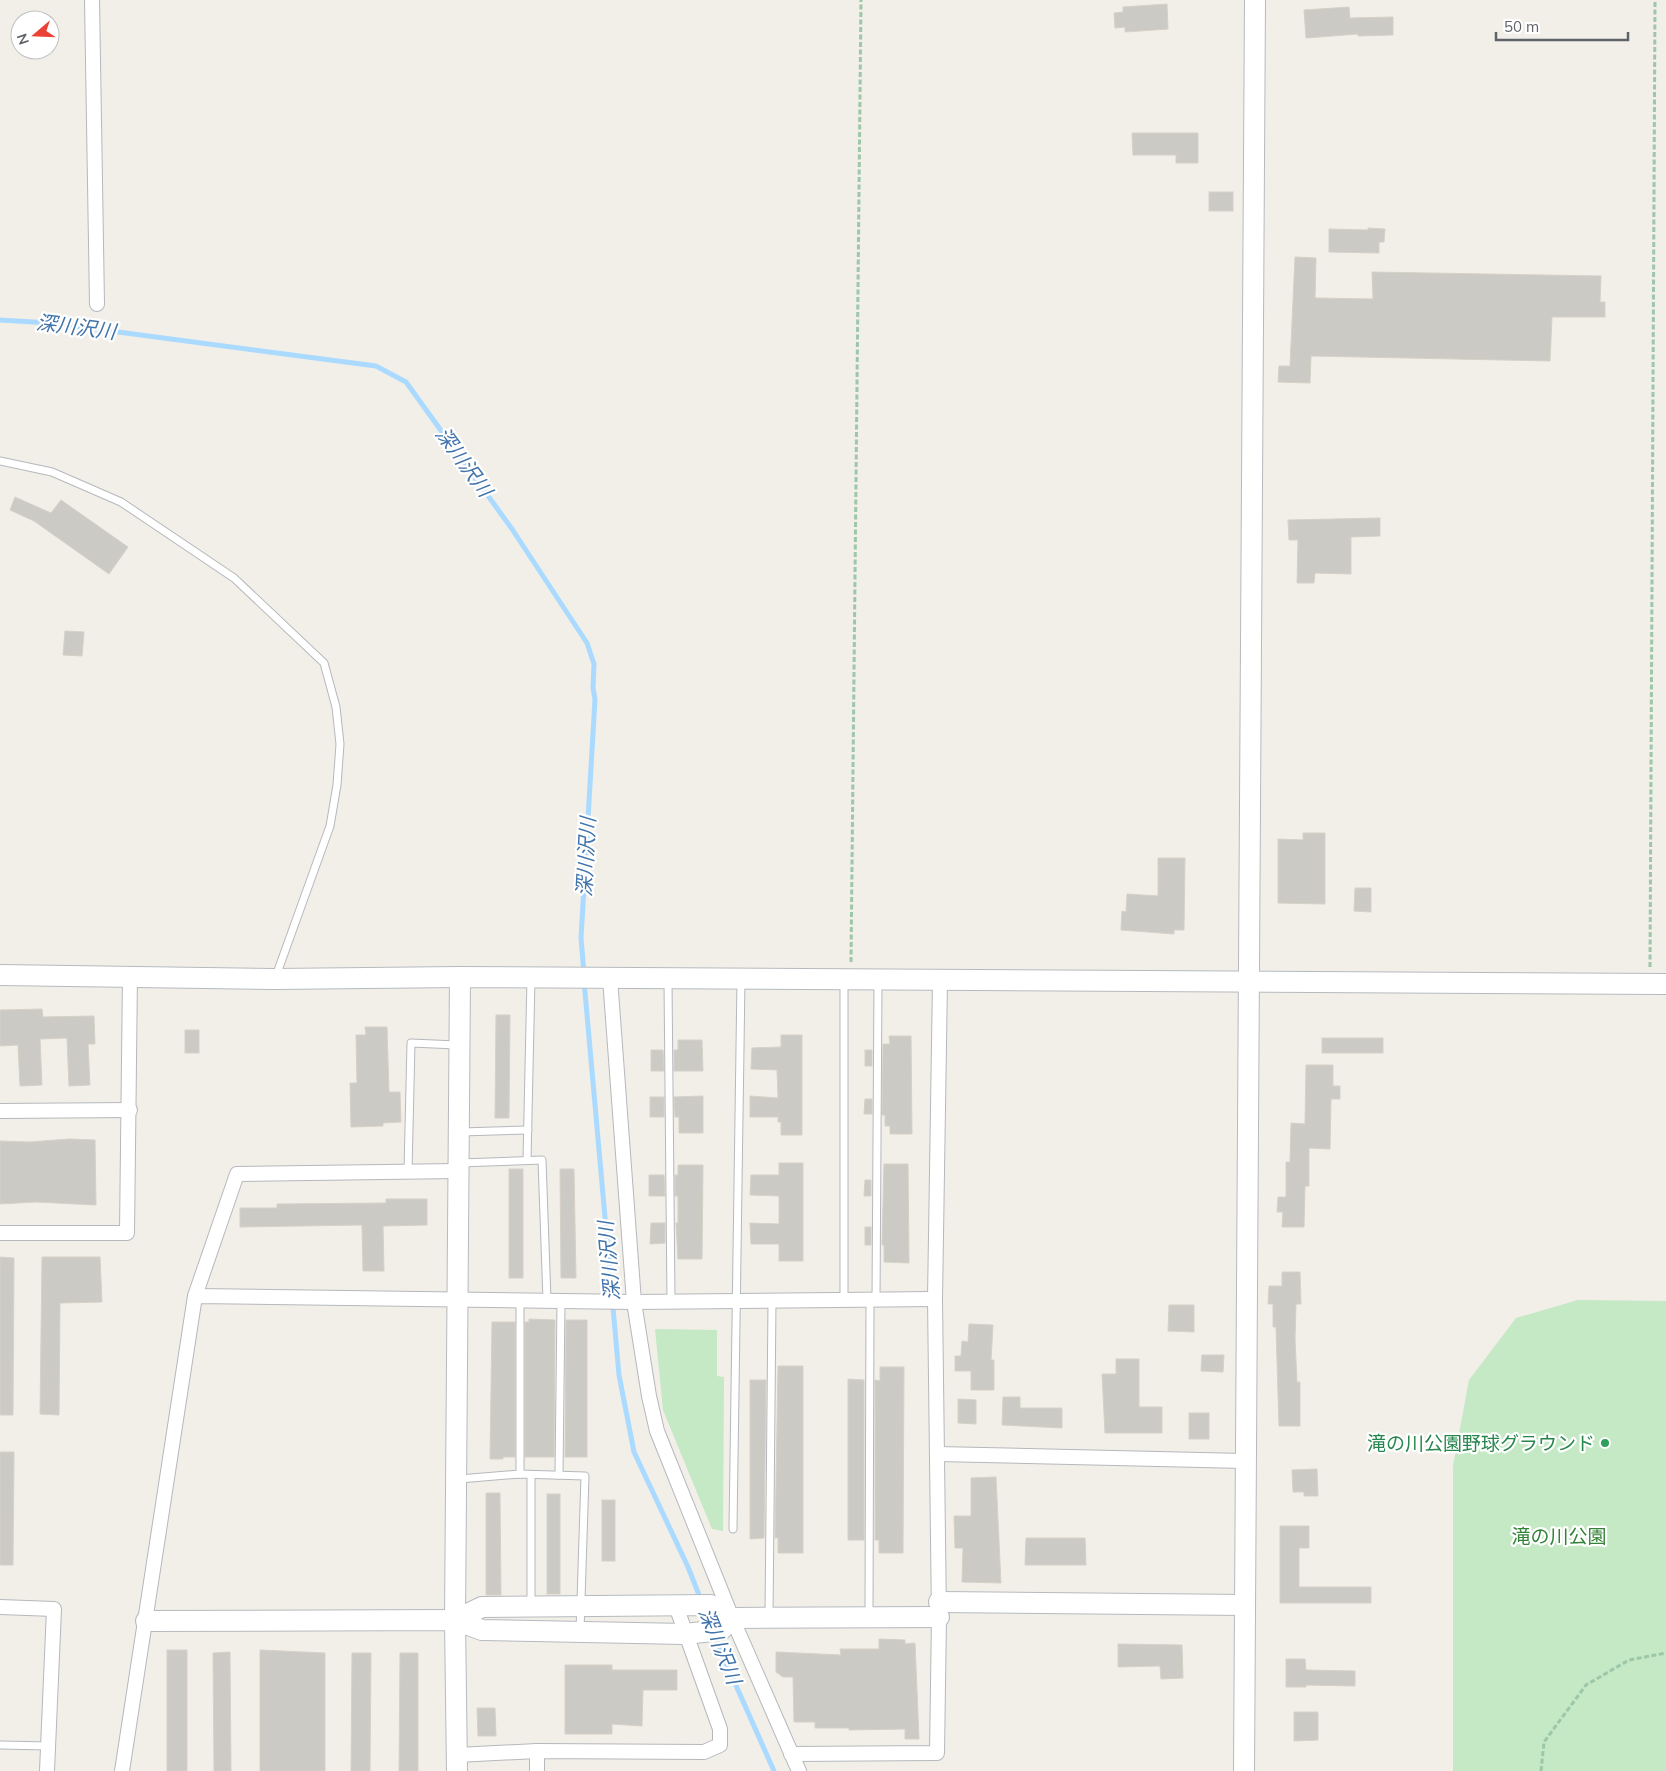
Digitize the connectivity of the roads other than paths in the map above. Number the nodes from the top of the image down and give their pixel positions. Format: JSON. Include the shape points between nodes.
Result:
{"nodes":[{"id":1,"x":92,"y":0,"type":"edge"},
{"id":2,"x":1255,"y":0,"type":"edge"},
{"id":3,"x":97,"y":304,"type":"dead end"},
{"id":4,"x":0,"y":461,"type":"edge"},
{"id":5,"x":0,"y":975,"type":"edge"},
{"id":6,"x":130,"y":976,"type":"junction"},
{"id":7,"x":460,"y":977,"type":"junction"},
{"id":8,"x":531,"y":978,"type":"junction"},
{"id":9,"x":602,"y":978,"type":"junction"},
{"id":10,"x":668,"y":978,"type":"junction"},
{"id":11,"x":275,"y":979,"type":"junction"},
{"id":12,"x":741,"y":979,"type":"junction"},
{"id":13,"x":848,"y":979,"type":"junction"},
{"id":14,"x":878,"y":980,"type":"junction"},
{"id":15,"x":940,"y":980,"type":"junction"},
{"id":16,"x":1250,"y":980,"type":"junction"},
{"id":17,"x":1658,"y":984,"type":"edge"},
{"id":18,"x":460,"y":1045,"type":"junction"},
{"id":19,"x":130,"y":1110,"type":"junction"},
{"id":20,"x":0,"y":1111,"type":"edge"},
{"id":21,"x":528,"y":1130,"type":"junction"},
{"id":22,"x":458,"y":1132,"type":"junction"},
{"id":23,"x":527,"y":1160,"type":"junction"},
{"id":24,"x":458,"y":1167,"type":"junction"},
{"id":25,"x":408,"y":1171,"type":"junction"},
{"id":26,"x":0,"y":1233,"type":"edge"},
{"id":27,"x":195,"y":1296,"type":"junction"},
{"id":28,"x":935,"y":1299,"type":"junction"},
{"id":29,"x":520,"y":1300,"type":"junction"},
{"id":30,"x":554,"y":1300,"type":"junction"},
{"id":31,"x":844,"y":1300,"type":"junction"},
{"id":32,"x":873,"y":1300,"type":"junction"},
{"id":33,"x":458,"y":1301,"type":"junction"},
{"id":34,"x":738,"y":1301,"type":"junction"},
{"id":35,"x":772,"y":1301,"type":"junction"},
{"id":36,"x":628,"y":1302,"type":"junction"},
{"id":37,"x":671,"y":1302,"type":"junction"},
{"id":38,"x":937,"y":1454,"type":"junction"},
{"id":39,"x":1245,"y":1461,"type":"junction"},
{"id":40,"x":520,"y":1474,"type":"junction"},
{"id":41,"x":531,"y":1475,"type":"junction"},
{"id":42,"x":559,"y":1475,"type":"junction"},
{"id":43,"x":458,"y":1479,"type":"junction"},
{"id":44,"x":733,"y":1529,"type":"dead end"},
{"id":45,"x":694,"y":1605,"type":"junction"},
{"id":46,"x":1244,"y":1605,"type":"junction"},
{"id":47,"x":581,"y":1606,"type":"junction"},
{"id":48,"x":0,"y":1607,"type":"edge"},
{"id":49,"x":531,"y":1607,"type":"junction"},
{"id":50,"x":939,"y":1610,"type":"junction"},
{"id":51,"x":869,"y":1617,"type":"junction"},
{"id":52,"x":769,"y":1618,"type":"junction"},
{"id":53,"x":455,"y":1620,"type":"junction"},
{"id":54,"x":146,"y":1621,"type":"junction"},
{"id":55,"x":710,"y":1629,"type":"junction"},
{"id":56,"x":580,"y":1632,"type":"junction"},
{"id":57,"x":0,"y":1745,"type":"edge"},
{"id":58,"x":48,"y":1746,"type":"junction"},
{"id":59,"x":537,"y":1751,"type":"junction"},
{"id":60,"x":791,"y":1754,"type":"junction"},
{"id":61,"x":457,"y":1763,"type":"edge"},
{"id":62,"x":48,"y":1771,"type":"edge"},
{"id":63,"x":122,"y":1771,"type":"edge"},
{"id":64,"x":537,"y":1771,"type":"edge"},
{"id":65,"x":799,"y":1771,"type":"edge"},
{"id":66,"x":1244,"y":1771,"type":"edge"}],
"edges":[{"from":1,"to":3,"type":"street"},
{"from":2,"to":16,"type":"street"},
{"from":4,"to":11,"type":"lane","via":[[52,472],[121,502],[234,578],[324,663],[336,707],[339,735],[337,785],[330,826]]},
{"from":5,"to":6,"type":"street"},
{"from":6,"to":11,"type":"street"},
{"from":6,"to":19,"type":"street"},
{"from":7,"to":8,"type":"street"},
{"from":7,"to":11,"type":"street"},
{"from":7,"to":18,"type":"street"},
{"from":8,"to":9,"type":"street"},
{"from":8,"to":21,"type":"lane"},
{"from":9,"to":10,"type":"street"},
{"from":9,"to":36,"type":"street"},
{"from":10,"to":12,"type":"street"},
{"from":10,"to":37,"type":"lane"},
{"from":12,"to":13,"type":"street"},
{"from":12,"to":34,"type":"lane"},
{"from":13,"to":14,"type":"street"},
{"from":13,"to":31,"type":"lane"},
{"from":14,"to":15,"type":"street"},
{"from":14,"to":32,"type":"lane"},
{"from":15,"to":16,"type":"street"},
{"from":15,"to":28,"type":"street"},
{"from":16,"to":17,"type":"street"},
{"from":16,"to":39,"type":"street"},
{"from":18,"to":22,"type":"street"},
{"from":18,"to":25,"type":"lane","via":[[412,1043]]},
{"from":19,"to":20,"type":"street"},
{"from":19,"to":26,"type":"street","via":[[127,1233]]},
{"from":21,"to":22,"type":"lane"},
{"from":21,"to":23,"type":"lane"},
{"from":22,"to":24,"type":"street"},
{"from":23,"to":24,"type":"lane"},
{"from":23,"to":30,"type":"lane","via":[[542,1160]]},
{"from":24,"to":25,"type":"street"},
{"from":24,"to":33,"type":"street"},
{"from":25,"to":27,"type":"street","via":[[237,1174]]},
{"from":27,"to":33,"type":"street"},
{"from":27,"to":54,"type":"street"},
{"from":28,"to":32,"type":"street"},
{"from":28,"to":38,"type":"street"},
{"from":29,"to":30,"type":"street"},
{"from":29,"to":33,"type":"street"},
{"from":29,"to":40,"type":"lane"},
{"from":30,"to":36,"type":"street"},
{"from":30,"to":42,"type":"lane"},
{"from":31,"to":32,"type":"street"},
{"from":31,"to":35,"type":"street"},
{"from":32,"to":51,"type":"lane"},
{"from":33,"to":43,"type":"street"},
{"from":34,"to":35,"type":"street"},
{"from":34,"to":37,"type":"street"},
{"from":34,"to":44,"type":"lane"},
{"from":35,"to":52,"type":"lane"},
{"from":36,"to":37,"type":"street"},
{"from":36,"to":55,"type":"street","via":[[657,1431]]},
{"from":38,"to":39,"type":"street"},
{"from":38,"to":50,"type":"street"},
{"from":39,"to":46,"type":"street"},
{"from":40,"to":41,"type":"lane"},
{"from":40,"to":43,"type":"lane"},
{"from":41,"to":42,"type":"lane"},
{"from":41,"to":49,"type":"lane"},
{"from":42,"to":47,"type":"lane","via":[[585,1476]]},
{"from":43,"to":53,"type":"street"},
{"from":45,"to":47,"type":"street"},
{"from":45,"to":55,"type":"street"},
{"from":45,"to":55,"type":"street"},
{"from":46,"to":50,"type":"street"},
{"from":46,"to":66,"type":"street"},
{"from":47,"to":49,"type":"street"},
{"from":47,"to":56,"type":"lane"},
{"from":48,"to":58,"type":"street","via":[[54,1610]]},
{"from":49,"to":53,"type":"street","via":[[482,1607]]},
{"from":50,"to":51,"type":"street"},
{"from":50,"to":60,"type":"street","via":[[937,1753]]},
{"from":51,"to":52,"type":"street"},
{"from":52,"to":55,"type":"street"},
{"from":53,"to":54,"type":"street"},
{"from":53,"to":56,"type":"street","via":[[482,1630]]},
{"from":53,"to":61,"type":"street"},
{"from":54,"to":63,"type":"street"},
{"from":55,"to":56,"type":"street"},
{"from":55,"to":59,"type":"street","via":[[720,1745],[704,1752]]},
{"from":55,"to":60,"type":"street"},
{"from":57,"to":58,"type":"lane"},
{"from":58,"to":62,"type":"street"},
{"from":59,"to":61,"type":"street"},
{"from":59,"to":64,"type":"street"},
{"from":60,"to":65,"type":"street"}]}
